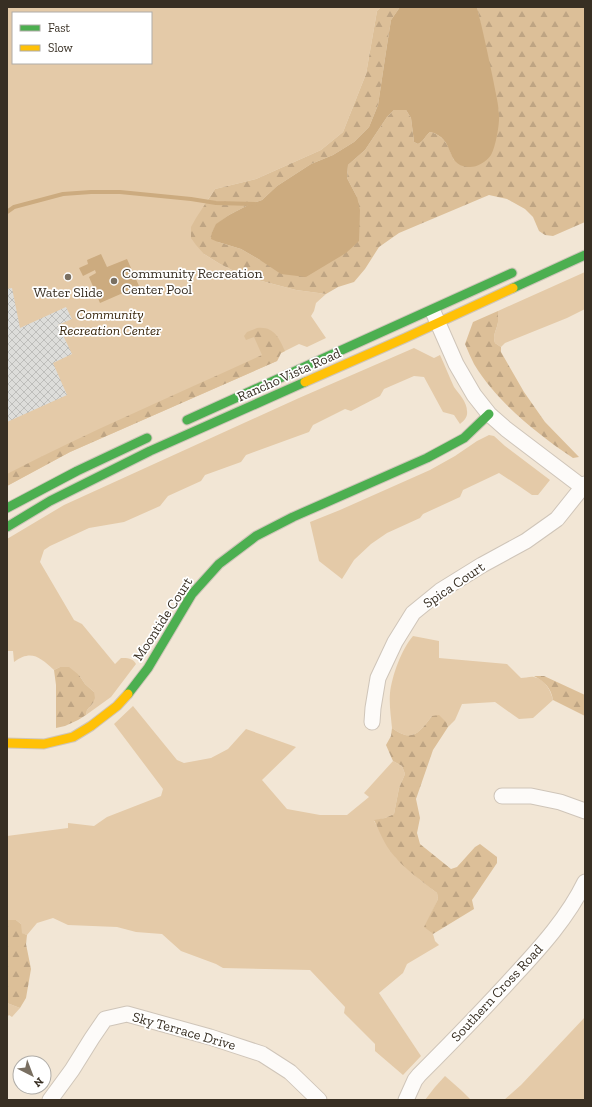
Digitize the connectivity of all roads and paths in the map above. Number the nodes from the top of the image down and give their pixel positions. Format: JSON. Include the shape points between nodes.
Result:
{"nodes":[{"id":1,"x":585,"y":255,"type":"edge"},
{"id":2,"x":519,"y":270,"type":"dead end"},
{"id":3,"x":431,"y":309,"type":"junction"},
{"id":4,"x":438,"y":323,"type":"junction"},
{"id":5,"x":490,"y":414,"type":"junction"},
{"id":6,"x":180,"y":423,"type":"dead end"},
{"id":7,"x":152,"y":436,"type":"dead end"},
{"id":8,"x":584,"y":487,"type":"edge"},
{"id":9,"x":7,"y":508,"type":"edge"},
{"id":10,"x":7,"y":527,"type":"edge"},
{"id":11,"x":372,"y":722,"type":"dead end"},
{"id":12,"x":7,"y":743,"type":"edge"},
{"id":13,"x":502,"y":796,"type":"dead end"},
{"id":14,"x":585,"y":811,"type":"edge"},
{"id":15,"x":585,"y":882,"type":"edge"},
{"id":16,"x":50,"y":1100,"type":"edge"},
{"id":17,"x":319,"y":1100,"type":"edge"},
{"id":18,"x":406,"y":1100,"type":"edge"}],
"edges":[{"from":1,"to":4,"type":"main road","name":"Rancho Vista Road"},
{"from":2,"to":3,"type":"main road","name":"Rancho Vista Road"},
{"from":3,"to":4,"type":"street"},
{"from":3,"to":6,"type":"main road","name":"Rancho Vista Road"},
{"from":4,"to":5,"type":"street","via":[[456,364],[474,395]]},
{"from":4,"to":10,"type":"main road","name":"Rancho Vista Road","via":[[150,451],[50,501]]},
{"from":5,"to":8,"type":"street","via":[[506,429]]},
{"from":5,"to":12,"type":"main road","name":"Moontide Court","via":[[464,438],[427,458],[256,536],[219,564],[192,594],[132,690],[117,706],[91,726],[73,737],[44,744]]},
{"from":7,"to":9,"type":"main road","via":[[83,467]]},
{"from":8,"to":11,"type":"street","name":"Spica Court","via":[[557,519],[526,541],[440,591],[413,613],[395,642],[378,678]]},
{"from":13,"to":14,"type":"street","via":[[531,796]]},
{"from":15,"to":18,"type":"street","name":"Southern Cross Road","via":[[547,941],[419,1075]]},
{"from":16,"to":17,"type":"street","name":"Sky Terrace Drive","via":[[105,1019],[127,1014],[262,1054],[290,1072]]}]}
